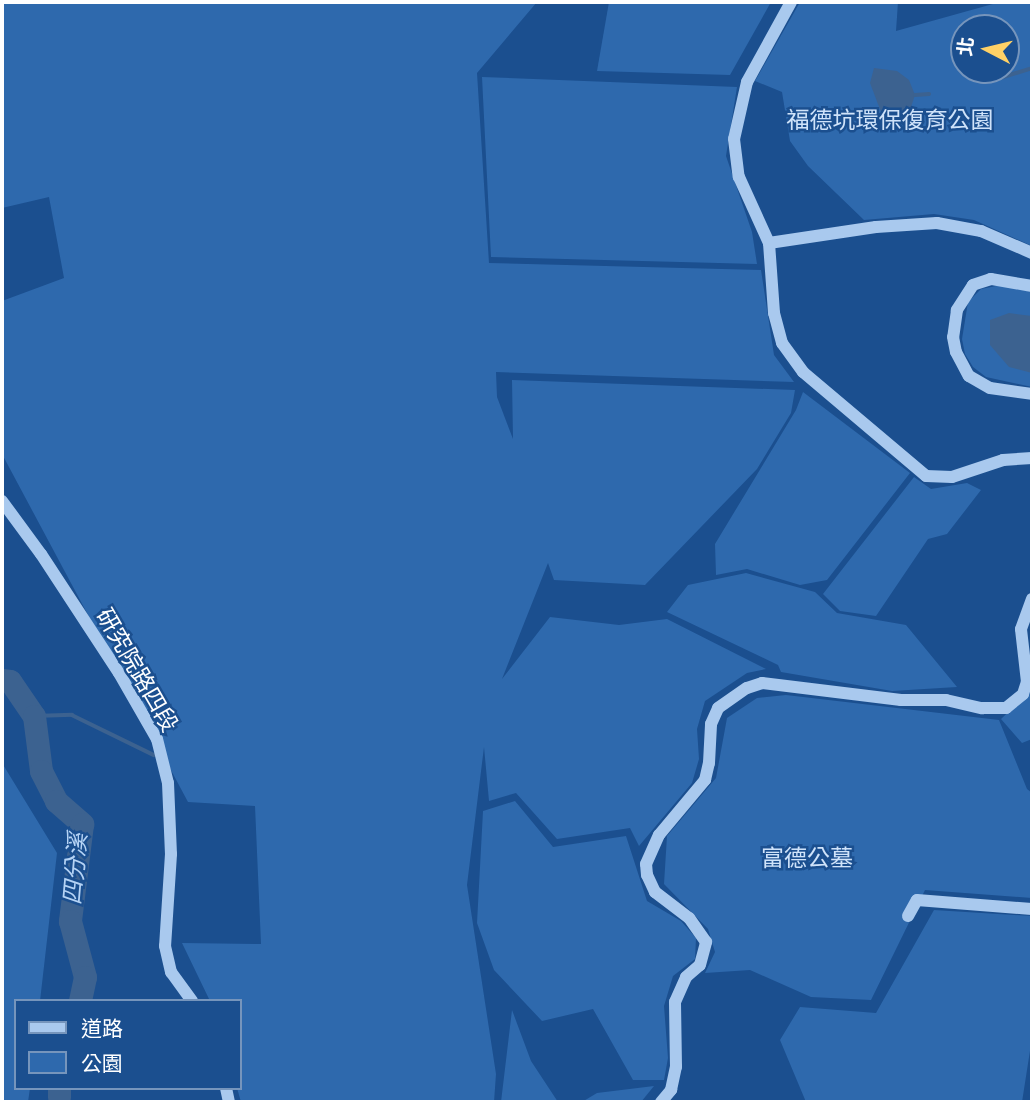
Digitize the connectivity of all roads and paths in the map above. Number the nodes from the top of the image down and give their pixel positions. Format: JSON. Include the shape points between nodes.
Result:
{"nodes":[{"id":1,"x":791,"y":2,"type":"edge"},
{"id":2,"x":769,"y":243,"type":"junction"},
{"id":3,"x":1032,"y":253,"type":"edge"},
{"id":4,"x":1032,"y":286,"type":"edge"},
{"id":5,"x":1032,"y":394,"type":"edge"},
{"id":6,"x":1032,"y":458,"type":"edge"},
{"id":7,"x":2,"y":501,"type":"edge"},
{"id":8,"x":1032,"y":599,"type":"edge"},
{"id":9,"x":1032,"y":909,"type":"edge"},
{"id":10,"x":908,"y":916,"type":"dead end"},
{"id":11,"x":191,"y":999,"type":"edge"},
{"id":12,"x":661,"y":1102,"type":"edge"}],
"edges":[{"from":1,"to":2,"type":"street","via":[[747,82],[734,139],[739,177]]},
{"from":2,"to":3,"type":"street","via":[[937,223],[981,231]]},
{"from":2,"to":6,"type":"street","via":[[775,320],[790,357],[898,455],[926,476],[941,478],[1016,457]]},
{"from":4,"to":5,"type":"street","via":[[991,279],[973,285],[957,310],[953,337],[969,376],[990,388]]},
{"from":7,"to":11,"type":"street","name":"研究院路四段","via":[[76,608],[157,739],[167,783],[171,854],[165,946],[172,972]]},
{"from":8,"to":12,"type":"street","via":[[1021,629],[1027,682],[1023,694],[1006,708],[762,683],[718,708],[711,724],[705,780],[659,835],[646,864],[655,892],[689,918],[706,942],[700,964],[686,977],[675,1002],[676,1067],[671,1090]]},
{"from":9,"to":10,"type":"street","via":[[917,900]]}]}
